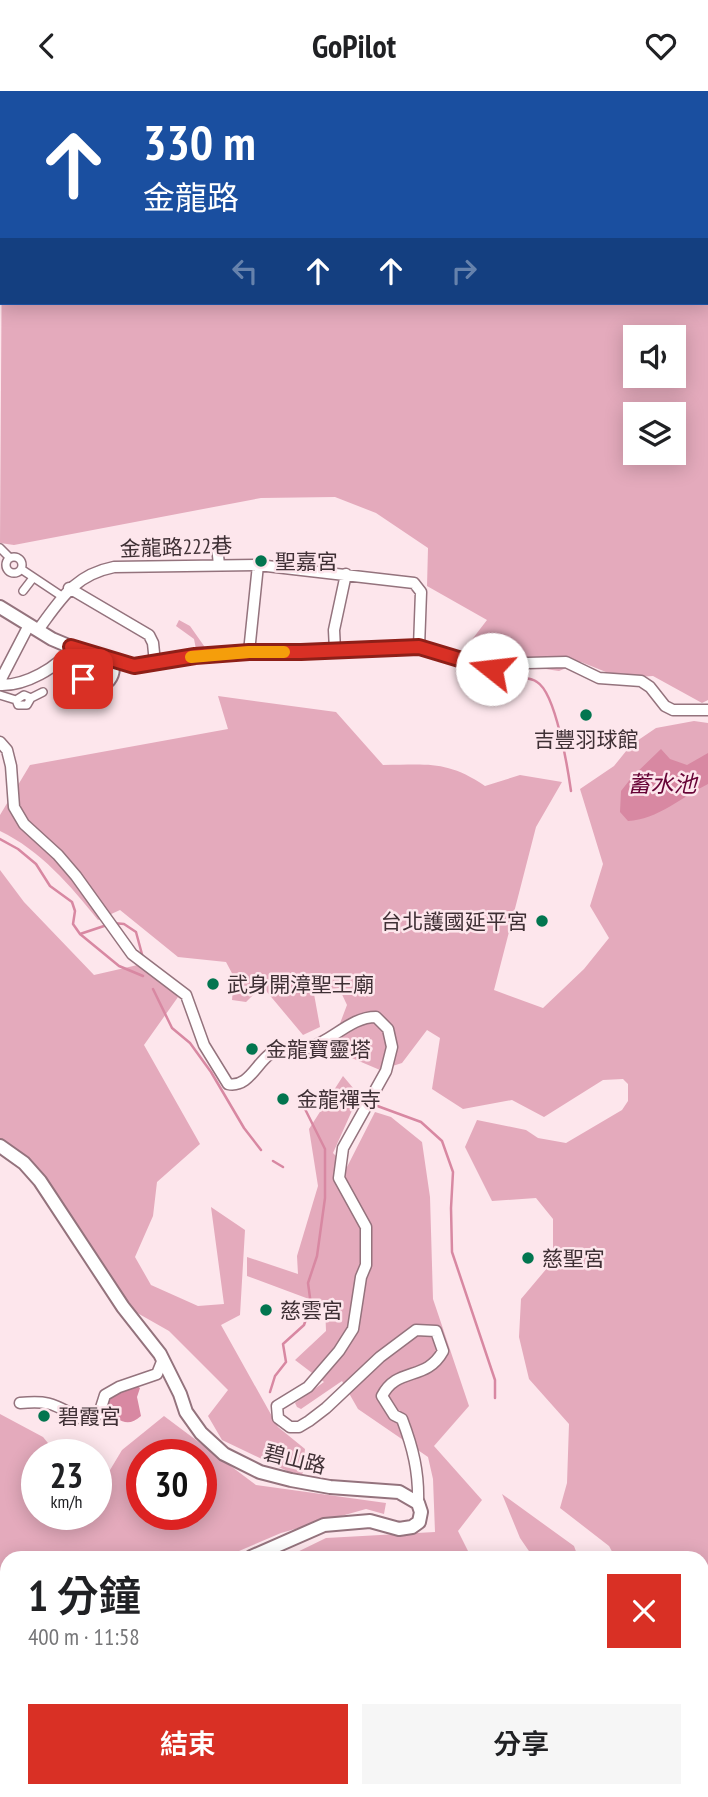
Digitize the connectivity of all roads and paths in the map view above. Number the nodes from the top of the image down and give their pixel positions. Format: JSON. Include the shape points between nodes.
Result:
{"nodes":[{"id":1,"x":217,"y":546,"type":"dead end"},
{"id":2,"x":0,"y":548,"type":"edge"},
{"id":3,"x":219,"y":565,"type":"junction"},
{"id":4,"x":258,"y":565,"type":"junction"},
{"id":5,"x":346,"y":574,"type":"junction"},
{"id":6,"x":33,"y":578,"type":"junction"},
{"id":7,"x":23,"y":591,"type":"dead end"},
{"id":8,"x":66,"y":592,"type":"junction"},
{"id":9,"x":0,"y":607,"type":"edge"},
{"id":10,"x":34,"y":628,"type":"junction"},
{"id":11,"x":71,"y":647,"type":"junction"},
{"id":12,"x":419,"y":647,"type":"junction"},
{"id":13,"x":335,"y":650,"type":"junction"},
{"id":14,"x":249,"y":652,"type":"junction"},
{"id":15,"x":111,"y":660,"type":"junction"},
{"id":16,"x":155,"y":663,"type":"junction"},
{"id":17,"x":86,"y":682,"type":"junction"},
{"id":18,"x":0,"y":683,"type":"edge"},
{"id":19,"x":73,"y":690,"type":"dead end"},
{"id":20,"x":43,"y":692,"type":"dead end"},
{"id":21,"x":0,"y":695,"type":"edge"},
{"id":22,"x":708,"y":709,"type":"edge"},
{"id":23,"x":0,"y":741,"type":"edge"},
{"id":24,"x":0,"y":1146,"type":"edge"},
{"id":25,"x":163,"y":1360,"type":"junction"},
{"id":26,"x":20,"y":1403,"type":"dead end"},
{"id":27,"x":418,"y":1503,"type":"junction"},
{"id":28,"x":265,"y":1551,"type":"edge"}],
"edges":[{"from":1,"to":3,"type":"street"},
{"from":2,"to":6,"type":"street","via":[[10,558],[8,569],[21,569]]},
{"from":3,"to":4,"type":"street","name":"金龍路222巷"},
{"from":3,"to":8,"type":"street","name":"金龍路222巷","via":[[114,567],[83,578]]},
{"from":4,"to":5,"type":"street","name":"金龍路222巷"},
{"from":4,"to":14,"type":"street"},
{"from":5,"to":12,"type":"street","name":"金龍路222巷","via":[[414,583],[421,592]]},
{"from":5,"to":13,"type":"street","via":[[334,630]]},
{"from":6,"to":7,"type":"street"},
{"from":6,"to":8,"type":"street"},
{"from":8,"to":10,"type":"street","name":"金龍路222巷"},
{"from":8,"to":16,"type":"street","via":[[149,635]]},
{"from":9,"to":10,"type":"street"},
{"from":10,"to":11,"type":"street"},
{"from":10,"to":18,"type":"street","name":"金龍路222巷"},
{"from":11,"to":15,"type":"street"},
{"from":11,"to":17,"type":"street","via":[[79,654]]},
{"from":11,"to":18,"type":"street","via":[[31,680]]},
{"from":12,"to":13,"type":"street"},
{"from":12,"to":22,"type":"street","via":[[492,669],[566,662],[600,678],[641,681],[673,710]]},
{"from":13,"to":14,"type":"street"},
{"from":14,"to":16,"type":"street"},
{"from":15,"to":16,"type":"street","via":[[134,666]]},
{"from":15,"to":17,"type":"street","via":[[109,681],[99,686]]},
{"from":17,"to":19,"type":"street"},
{"from":20,"to":21,"type":"street","via":[[22,706]]},
{"from":23,"to":27,"type":"street","via":[[11,766],[15,807],[24,824],[58,855],[132,954],[186,995],[204,1045],[228,1084],[244,1081],[272,1052],[308,1048],[365,1017],[376,1017],[388,1029],[391,1047],[386,1071],[344,1148],[339,1178],[366,1227],[366,1265],[353,1329],[308,1387],[277,1406],[278,1418],[290,1427],[299,1427],[416,1330],[436,1331],[443,1351],[436,1364],[400,1377],[382,1396],[402,1419],[414,1451]]},
{"from":24,"to":25,"type":"street","name":"碧山路","via":[[40,1181]]},
{"from":25,"to":26,"type":"street","via":[[157,1374],[105,1395],[99,1414],[80,1418],[58,1404]]},
{"from":25,"to":27,"type":"street","name":"碧山路","via":[[186,1412],[224,1454],[260,1472],[330,1487],[399,1492]]},
{"from":27,"to":28,"type":"street","via":[[419,1522],[412,1527],[399,1529],[370,1521],[324,1525]]}]}
